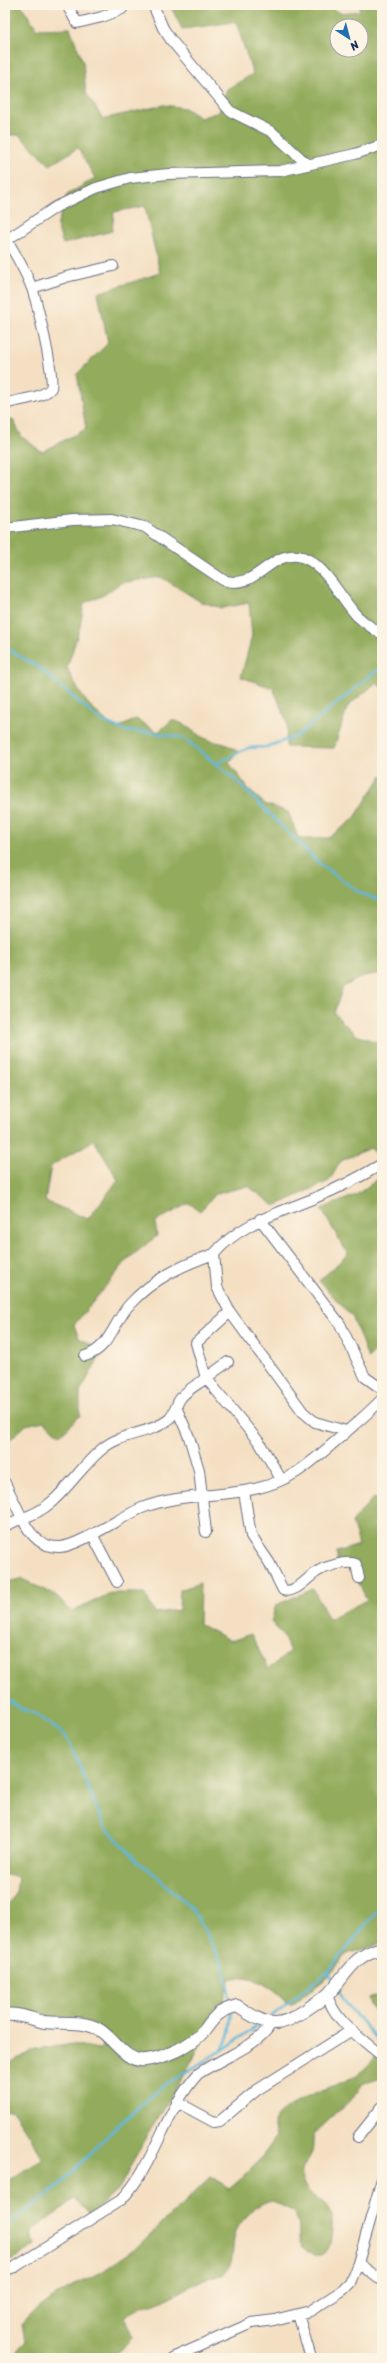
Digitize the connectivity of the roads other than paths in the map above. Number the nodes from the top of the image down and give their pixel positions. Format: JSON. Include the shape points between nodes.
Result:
{"nodes":[{"id":1,"x":67,"y":5,"type":"edge"},
{"id":2,"x":153,"y":5,"type":"edge"},
{"id":3,"x":124,"y":6,"type":"edge"},
{"id":4,"x":382,"y":145,"type":"edge"},
{"id":5,"x":308,"y":165,"type":"junction"},
{"id":6,"x":6,"y":240,"type":"edge"},
{"id":7,"x":113,"y":266,"type":"dead end"},
{"id":8,"x":32,"y":288,"type":"junction"},
{"id":9,"x":5,"y":404,"type":"edge"},
{"id":10,"x":5,"y":528,"type":"edge"},
{"id":11,"x":382,"y":634,"type":"edge"},
{"id":12,"x":382,"y":1164,"type":"edge"},
{"id":13,"x":260,"y":1219,"type":"junction"},
{"id":14,"x":214,"y":1254,"type":"junction"},
{"id":15,"x":230,"y":1312,"type":"junction"},
{"id":16,"x":86,"y":1356,"type":"dead end"},
{"id":17,"x":228,"y":1362,"type":"dead end"},
{"id":18,"x":206,"y":1378,"type":"junction"},
{"id":19,"x":382,"y":1389,"type":"edge"},
{"id":20,"x":382,"y":1399,"type":"edge"},
{"id":21,"x":176,"y":1407,"type":"junction"},
{"id":22,"x":346,"y":1431,"type":"junction"},
{"id":23,"x":281,"y":1479,"type":"junction"},
{"id":24,"x":5,"y":1483,"type":"edge"},
{"id":25,"x":244,"y":1492,"type":"junction"},
{"id":26,"x":7,"y":1494,"type":"edge"},
{"id":27,"x":201,"y":1496,"type":"junction"},
{"id":28,"x":22,"y":1518,"type":"junction"},
{"id":29,"x":5,"y":1526,"type":"edge"},
{"id":30,"x":206,"y":1532,"type":"dead end"},
{"id":31,"x":92,"y":1534,"type":"junction"},
{"id":32,"x":359,"y":1578,"type":"dead end"},
{"id":33,"x":117,"y":1582,"type":"dead end"},
{"id":34,"x":382,"y":1948,"type":"edge"},
{"id":35,"x":329,"y":1993,"type":"junction"},
{"id":36,"x":5,"y":2014,"type":"edge"},
{"id":37,"x":271,"y":2024,"type":"junction"},
{"id":38,"x":352,"y":2030,"type":"junction"},
{"id":39,"x":382,"y":2056,"type":"edge"},
{"id":40,"x":178,"y":2102,"type":"junction"},
{"id":41,"x":382,"y":2107,"type":"edge"},
{"id":42,"x":358,"y":2137,"type":"dead end"},
{"id":43,"x":382,"y":2179,"type":"edge"},
{"id":44,"x":358,"y":2263,"type":"junction"},
{"id":45,"x":5,"y":2270,"type":"edge"},
{"id":46,"x":382,"y":2281,"type":"edge"},
{"id":47,"x":298,"y":2314,"type":"junction"},
{"id":48,"x":191,"y":2353,"type":"edge"},
{"id":49,"x":172,"y":2358,"type":"edge"},
{"id":50,"x":311,"y":2358,"type":"edge"}],
"edges":[{"from":1,"to":3,"type":"street","via":[[77,23],[102,17]]},
{"from":2,"to":5,"type":"street","via":[[171,40],[230,111],[272,132]]},
{"from":4,"to":5,"type":"street"},
{"from":5,"to":6,"type":"street","via":[[280,171],[168,174],[130,178],[96,188],[56,207]]},
{"from":6,"to":8,"type":"street"},
{"from":7,"to":8,"type":"street"},
{"from":8,"to":9,"type":"street","via":[[47,347],[53,378],[52,386],[43,393]]},
{"from":10,"to":11,"type":"street","via":[[72,520],[118,521],[145,527],[223,580],[237,583],[244,582],[278,560],[298,556],[314,563],[356,615]]},
{"from":12,"to":13,"type":"street","via":[[317,1198]]},
{"from":13,"to":14,"type":"street","via":[[233,1235]]},
{"from":13,"to":19,"type":"street","via":[[340,1324],[365,1377]]},
{"from":14,"to":15,"type":"street","via":[[217,1287]]},
{"from":14,"to":16,"type":"street","via":[[174,1269],[154,1283],[129,1305],[115,1330],[100,1348]]},
{"from":15,"to":18,"type":"street","via":[[196,1343]]},
{"from":15,"to":22,"type":"street","via":[[303,1412],[315,1422]]},
{"from":17,"to":18,"type":"street"},
{"from":18,"to":21,"type":"street","via":[[184,1393]]},
{"from":18,"to":23,"type":"street","via":[[259,1442]]},
{"from":20,"to":22,"type":"street","via":[[365,1418]]},
{"from":21,"to":27,"type":"street","via":[[199,1470]]},
{"from":21,"to":28,"type":"street","via":[[173,1415],[165,1422],[122,1437],[103,1448],[49,1505]]},
{"from":22,"to":23,"type":"street","via":[[296,1472]]},
{"from":23,"to":25,"type":"street"},
{"from":24,"to":26,"type":"street"},
{"from":25,"to":27,"type":"street"},
{"from":25,"to":32,"type":"street","via":[[251,1536],[269,1562],[283,1590],[289,1591],[316,1572],[346,1563],[356,1564]]},
{"from":26,"to":28,"type":"street"},
{"from":27,"to":30,"type":"street"},
{"from":27,"to":31,"type":"street","via":[[142,1508]]},
{"from":28,"to":29,"type":"street"},
{"from":28,"to":31,"type":"street","via":[[33,1536],[50,1546],[61,1547]]},
{"from":31,"to":33,"type":"street"},
{"from":34,"to":35,"type":"street","via":[[363,1954]]},
{"from":35,"to":37,"type":"street","via":[[292,2019]]},
{"from":35,"to":38,"type":"street","via":[[334,2012]]},
{"from":36,"to":37,"type":"street","via":[[44,2022],[83,2024],[98,2029],[128,2055],[142,2061],[156,2059],[192,2041],[204,2031],[209,2021],[223,2010],[237,2006]]},
{"from":37,"to":40,"type":"street","via":[[264,2036],[198,2074]]},
{"from":38,"to":39,"type":"street"},
{"from":38,"to":40,"type":"street","via":[[257,2090],[220,2121],[214,2122]]},
{"from":40,"to":45,"type":"street","via":[[130,2192],[15,2267]]},
{"from":41,"to":42,"type":"street"},
{"from":43,"to":44,"type":"street"},
{"from":44,"to":46,"type":"street"},
{"from":44,"to":47,"type":"street","via":[[350,2283],[343,2290],[327,2302]]},
{"from":47,"to":48,"type":"street","via":[[252,2323]]},
{"from":47,"to":50,"type":"street"},
{"from":48,"to":49,"type":"street"}]}
